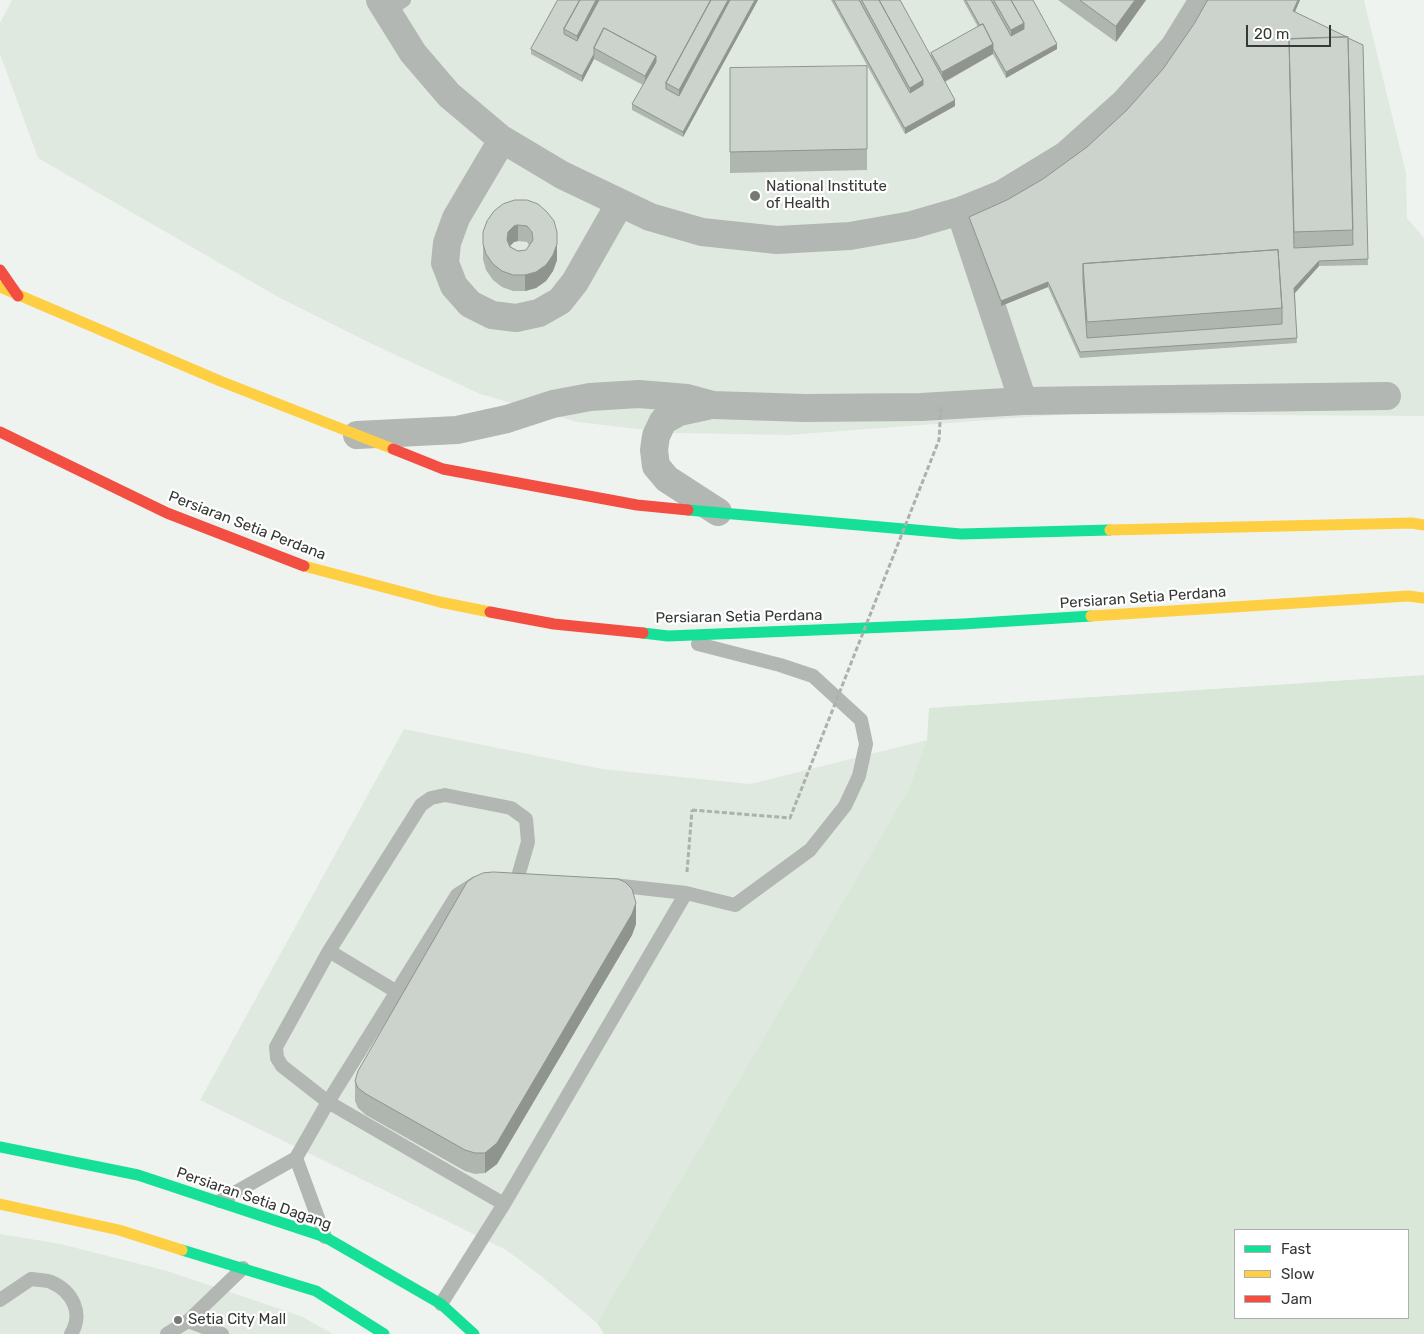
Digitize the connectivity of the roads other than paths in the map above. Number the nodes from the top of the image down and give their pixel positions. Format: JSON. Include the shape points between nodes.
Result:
{"nodes":[{"id":1,"x":1203,"y":0,"type":"edge"},
{"id":2,"x":391,"y":4,"type":"edge"},
{"id":3,"x":502,"y":140,"type":"junction"},
{"id":4,"x":620,"y":203,"type":"junction"},
{"id":5,"x":960,"y":211,"type":"junction"},
{"id":6,"x":0,"y":270,"type":"edge"},
{"id":7,"x":0,"y":287,"type":"edge"},
{"id":8,"x":18,"y":296,"type":"junction"},
{"id":9,"x":1387,"y":396,"type":"dead end"},
{"id":10,"x":1023,"y":401,"type":"junction"},
{"id":11,"x":713,"y":404,"type":"junction"},
{"id":12,"x":0,"y":432,"type":"edge"},
{"id":13,"x":357,"y":435,"type":"junction"},
{"id":14,"x":718,"y":512,"type":"junction"},
{"id":15,"x":1424,"y":525,"type":"edge"},
{"id":16,"x":1424,"y":598,"type":"edge"},
{"id":17,"x":668,"y":636,"type":"junction"},
{"id":18,"x":519,"y":874,"type":"edge"},
{"id":19,"x":492,"y":880,"type":"edge"},
{"id":20,"x":597,"y":883,"type":"edge"},
{"id":21,"x":686,"y":893,"type":"junction"},
{"id":22,"x":329,"y":950,"type":"junction"},
{"id":23,"x":397,"y":992,"type":"junction"},
{"id":24,"x":328,"y":1102,"type":"junction"},
{"id":25,"x":0,"y":1147,"type":"edge"},
{"id":26,"x":296,"y":1158,"type":"junction"},
{"id":27,"x":219,"y":1202,"type":"junction"},
{"id":28,"x":0,"y":1204,"type":"edge"},
{"id":29,"x":504,"y":1204,"type":"junction"},
{"id":30,"x":325,"y":1237,"type":"junction"},
{"id":31,"x":243,"y":1268,"type":"junction"},
{"id":32,"x":0,"y":1300,"type":"edge"},
{"id":33,"x":441,"y":1304,"type":"junction"},
{"id":34,"x":188,"y":1320,"type":"junction"},
{"id":35,"x":71,"y":1334,"type":"edge"},
{"id":36,"x":167,"y":1334,"type":"edge"},
{"id":37,"x":222,"y":1334,"type":"edge"},
{"id":38,"x":384,"y":1334,"type":"edge"},
{"id":39,"x":474,"y":1334,"type":"edge"}],
"edges":[{"from":1,"to":5,"type":"street","via":[[1174,47],[1124,103],[1066,155],[1002,194]]},
{"from":2,"to":3,"type":"street","via":[[413,53],[449,95]]},
{"from":3,"to":4,"type":"street","via":[[562,175]]},
{"from":3,"to":4,"type":"street","via":[[456,218],[447,243],[445,263],[454,286],[470,304],[492,315],[516,318],[539,314],[560,301],[575,282]]},
{"from":4,"to":5,"type":"street","via":[[650,217],[702,232],[777,240],[850,236],[912,225]]},
{"from":5,"to":10,"type":"street"},
{"from":6,"to":8,"type":"main road"},
{"from":7,"to":8,"type":"main road"},
{"from":8,"to":13,"type":"main road"},
{"from":9,"to":10,"type":"street"},
{"from":10,"to":11,"type":"street","via":[[805,408]]},
{"from":11,"to":13,"type":"street","via":[[639,394],[590,397],[457,430]]},
{"from":11,"to":14,"type":"street","via":[[680,412],[664,421],[656,436],[654,450],[656,466],[667,479]]},
{"from":12,"to":17,"type":"main road","name":"Persiaran Setia Perdana","via":[[167,513],[302,566],[459,606],[554,624]]},
{"from":13,"to":14,"type":"main road","via":[[444,469],[637,505]]},
{"from":14,"to":15,"type":"main road","via":[[961,534]]},
{"from":16,"to":17,"type":"main road","name":"Persiaran Setia Perdana","via":[[1408,596],[963,624]]},
{"from":17,"to":21,"type":"lane","via":[[813,676],[861,720],[866,744],[859,776],[845,806],[810,850],[735,905]]},
{"from":18,"to":22,"type":"lane","via":[[528,842],[526,819],[511,808],[445,795],[431,798],[421,805]]},
{"from":19,"to":23,"type":"lane","via":[[474,884],[457,895]]},
{"from":20,"to":21,"type":"lane"},
{"from":21,"to":29,"type":"lane"},
{"from":22,"to":23,"type":"lane"},
{"from":22,"to":24,"type":"lane","via":[[276,1046],[282,1066]]},
{"from":23,"to":24,"type":"lane"},
{"from":24,"to":26,"type":"lane"},
{"from":24,"to":29,"type":"lane"},
{"from":25,"to":27,"type":"main road","name":"Persiaran Setia Dagang","via":[[138,1175]]},
{"from":26,"to":27,"type":"lane"},
{"from":26,"to":30,"type":"lane"},
{"from":27,"to":30,"type":"main road","name":"Persiaran Setia Dagang"},
{"from":28,"to":31,"type":"main road","via":[[119,1230]]},
{"from":29,"to":33,"type":"lane"},
{"from":30,"to":33,"type":"main road","name":"Persiaran Setia Dagang"},
{"from":31,"to":34,"type":"lane"},
{"from":31,"to":38,"type":"main road","via":[[316,1291]]},
{"from":32,"to":35,"type":"lane","via":[[31,1279],[50,1282],[68,1294],[78,1312]]},
{"from":33,"to":39,"type":"main road","name":"Persiaran Setia Dagang"},
{"from":34,"to":36,"type":"lane"},
{"from":34,"to":37,"type":"lane"}]}
